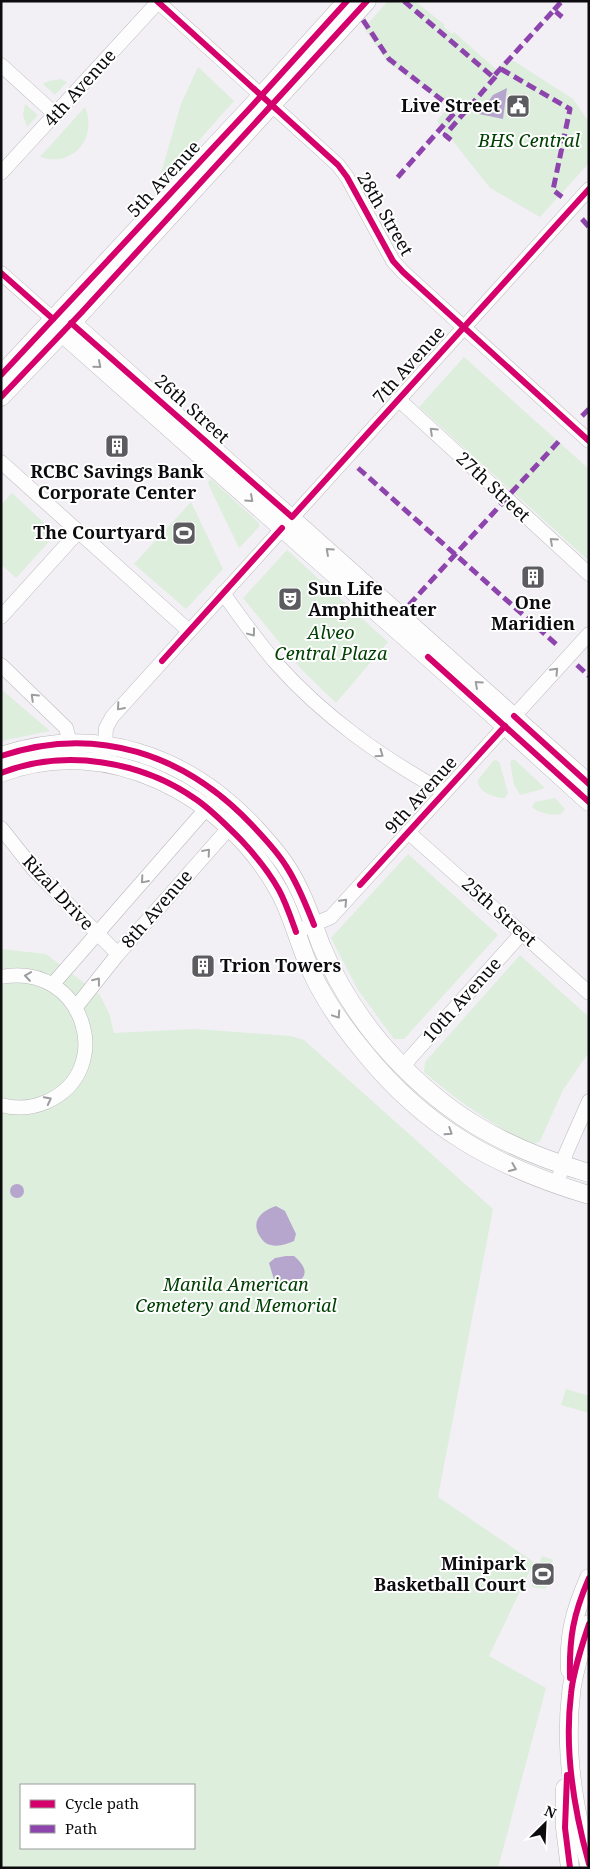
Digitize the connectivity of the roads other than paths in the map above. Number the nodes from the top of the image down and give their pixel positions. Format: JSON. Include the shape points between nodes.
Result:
{"nodes":[{"id":1,"x":347,"y":1,"type":"edge"},
{"id":2,"x":367,"y":1,"type":"edge"},
{"id":3,"x":157,"y":2,"type":"edge"},
{"id":4,"x":1,"y":65,"type":"edge"},
{"id":5,"x":267,"y":100,"type":"junction"},
{"id":6,"x":56,"y":115,"type":"junction"},
{"id":7,"x":1,"y":173,"type":"edge"},
{"id":8,"x":589,"y":189,"type":"edge"},
{"id":9,"x":1,"y":273,"type":"edge"},
{"id":10,"x":62,"y":325,"type":"junction"},
{"id":11,"x":463,"y":328,"type":"junction"},
{"id":12,"x":1,"y":375,"type":"edge"},
{"id":13,"x":1,"y":397,"type":"edge"},
{"id":14,"x":398,"y":399,"type":"junction"},
{"id":15,"x":589,"y":441,"type":"edge"},
{"id":16,"x":1,"y":462,"type":"edge"},
{"id":17,"x":287,"y":522,"type":"junction"},
{"id":18,"x":78,"y":532,"type":"junction"},
{"id":19,"x":589,"y":574,"type":"edge"},
{"id":20,"x":223,"y":593,"type":"junction"},
{"id":21,"x":1,"y":617,"type":"edge"},
{"id":22,"x":189,"y":631,"type":"junction"},
{"id":23,"x":589,"y":634,"type":"edge"},
{"id":24,"x":1,"y":665,"type":"edge"},
{"id":25,"x":509,"y":721,"type":"junction"},
{"id":26,"x":70,"y":743,"type":"junction"},
{"id":27,"x":105,"y":744,"type":"junction"},
{"id":28,"x":1,"y":756,"type":"edge"},
{"id":29,"x":70,"y":761,"type":"junction"},
{"id":30,"x":104,"y":763,"type":"junction"},
{"id":31,"x":1,"y":773,"type":"edge"},
{"id":32,"x":589,"y":784,"type":"edge"},
{"id":33,"x":444,"y":792,"type":"junction"},
{"id":34,"x":220,"y":794,"type":"junction"},
{"id":35,"x":589,"y":802,"type":"edge"},
{"id":36,"x":208,"y":808,"type":"junction"},
{"id":37,"x":241,"y":813,"type":"junction"},
{"id":38,"x":229,"y":827,"type":"junction"},
{"id":39,"x":1,"y":828,"type":"edge"},
{"id":40,"x":408,"y":832,"type":"junction"},
{"id":41,"x":314,"y":925,"type":"junction"},
{"id":42,"x":296,"y":932,"type":"junction"},
{"id":43,"x":522,"y":933,"type":"junction"},
{"id":44,"x":97,"y":935,"type":"junction"},
{"id":45,"x":118,"y":954,"type":"junction"},
{"id":46,"x":1,"y":977,"type":"edge"},
{"id":47,"x":53,"y":984,"type":"junction"},
{"id":48,"x":589,"y":993,"type":"edge"},
{"id":49,"x":76,"y":1007,"type":"junction"},
{"id":50,"x":402,"y":1067,"type":"junction"},
{"id":51,"x":589,"y":1101,"type":"edge"},
{"id":52,"x":1,"y":1105,"type":"edge"},
{"id":53,"x":562,"y":1165,"type":"junction"},
{"id":54,"x":589,"y":1173,"type":"edge"},
{"id":55,"x":557,"y":1185,"type":"junction"},
{"id":56,"x":589,"y":1195,"type":"edge"},
{"id":57,"x":589,"y":1578,"type":"edge"},
{"id":58,"x":589,"y":1624,"type":"edge"},
{"id":59,"x":571,"y":1693,"type":"junction"},
{"id":60,"x":570,"y":1742,"type":"junction"},
{"id":61,"x":589,"y":1864,"type":"edge"},
{"id":62,"x":570,"y":1868,"type":"edge"}],
"edges":[{"from":1,"to":5,"type":"main road","name":"5th Avenue"},
{"from":2,"to":5,"type":"main road","name":"5th Avenue"},
{"from":3,"to":5,"type":"street","name":"28th Street"},
{"from":3,"to":6,"type":"street","name":"4th Avenue"},
{"from":4,"to":6,"type":"street"},
{"from":5,"to":10,"type":"main road","name":"5th Avenue"},
{"from":5,"to":11,"type":"street","name":"28th Street","via":[[338,165],[393,261]]},
{"from":6,"to":7,"type":"street","name":"4th Avenue"},
{"from":8,"to":11,"type":"street","name":"7th Avenue"},
{"from":9,"to":10,"type":"street","name":"26th Street"},
{"from":10,"to":12,"type":"main road","name":"5th Avenue"},
{"from":10,"to":13,"type":"main road","name":"5th Avenue"},
{"from":10,"to":17,"type":"main road","name":"26th Street"},
{"from":11,"to":14,"type":"street","name":"7th Avenue"},
{"from":11,"to":15,"type":"street","name":"28th Street"},
{"from":14,"to":17,"type":"street","name":"7th Avenue"},
{"from":19,"to":14,"type":"street","name":"27th Street","one_way":true},
{"from":16,"to":18,"type":"street"},
{"from":17,"to":20,"type":"street","name":"7th Avenue"},
{"from":17,"to":25,"type":"main road","name":"26th Street"},
{"from":18,"to":21,"type":"street"},
{"from":18,"to":22,"type":"street"},
{"from":20,"to":22,"type":"street","name":"7th Avenue"},
{"from":20,"to":33,"type":"street","one_way":true,"via":[[275,662],[314,702],[374,750]]},
{"from":22,"to":27,"type":"street","name":"7th Avenue","one_way":true,"via":[[112,717],[106,728]]},
{"from":25,"to":23,"type":"street","name":"9th Avenue","one_way":true},
{"from":26,"to":24,"type":"street","one_way":true,"via":[[66,728]]},
{"from":25,"to":32,"type":"main road","name":"26th Street"},
{"from":25,"to":33,"type":"street","name":"9th Avenue"},
{"from":25,"to":35,"type":"main road","name":"26th Street"},
{"from":26,"to":27,"type":"main road"},
{"from":26,"to":28,"type":"main road","via":[[26,748]]},
{"from":26,"to":29,"type":"street"},
{"from":27,"to":30,"type":"street","name":"7th Avenue"},
{"from":27,"to":34,"type":"main road","via":[[146,754]]},
{"from":29,"to":30,"type":"main road"},
{"from":29,"to":31,"type":"main road","via":[[30,764]]},
{"from":30,"to":36,"type":"main road","via":[[161,779]]},
{"from":33,"to":40,"type":"street","name":"9th Avenue"},
{"from":34,"to":36,"type":"street","name":"8th Avenue"},
{"from":34,"to":37,"type":"main road"},
{"from":36,"to":38,"type":"main road"},
{"from":36,"to":44,"type":"street","name":"8th Avenue","one_way":true},
{"from":37,"to":38,"type":"street","name":"8th Avenue"},
{"from":37,"to":41,"type":"main road","via":[[286,865]]},
{"from":38,"to":42,"type":"main road","via":[[279,890]]},
{"from":45,"to":38,"type":"street","name":"8th Avenue","one_way":true},
{"from":39,"to":44,"type":"street","name":"Rizal Drive","via":[[35,871]]},
{"from":41,"to":40,"type":"street","name":"9th Avenue","one_way":true,"via":[[331,917]]},
{"from":40,"to":43,"type":"street","name":"25th Street"},
{"from":41,"to":42,"type":"street","name":"9th Avenue"},
{"from":41,"to":50,"type":"main road","via":[[347,995]]},
{"from":42,"to":55,"type":"main road","one_way":true,"via":[[312,974],[329,1004],[364,1053],[403,1095],[446,1131],[478,1150]]},
{"from":43,"to":48,"type":"street","name":"25th Street"},
{"from":43,"to":50,"type":"street","name":"10th Avenue"},
{"from":44,"to":45,"type":"street","name":"Rizal Drive"},
{"from":44,"to":47,"type":"street","name":"8th Avenue"},
{"from":49,"to":45,"type":"street","name":"8th Avenue","one_way":true},
{"from":47,"to":46,"type":"street","one_way":true,"via":[[28,976]]},
{"from":47,"to":49,"type":"street"},
{"from":52,"to":49,"type":"street","one_way":true,"via":[[17,1108],[39,1105],[58,1095],[74,1080],[83,1060],[85,1038]]},
{"from":50,"to":53,"type":"main road","via":[[458,1115],[506,1143]]},
{"from":51,"to":53,"type":"street"},
{"from":53,"to":54,"type":"main road"},
{"from":53,"to":55,"type":"street"},
{"from":55,"to":56,"type":"main road"},
{"from":57,"to":59,"type":"main road","via":[[571,1629]]},
{"from":58,"to":59,"type":"main road"},
{"from":59,"to":60,"type":"main road"},
{"from":60,"to":61,"type":"main road","via":[[580,1831]]},
{"from":60,"to":62,"type":"main road","via":[[565,1796]]}]}
